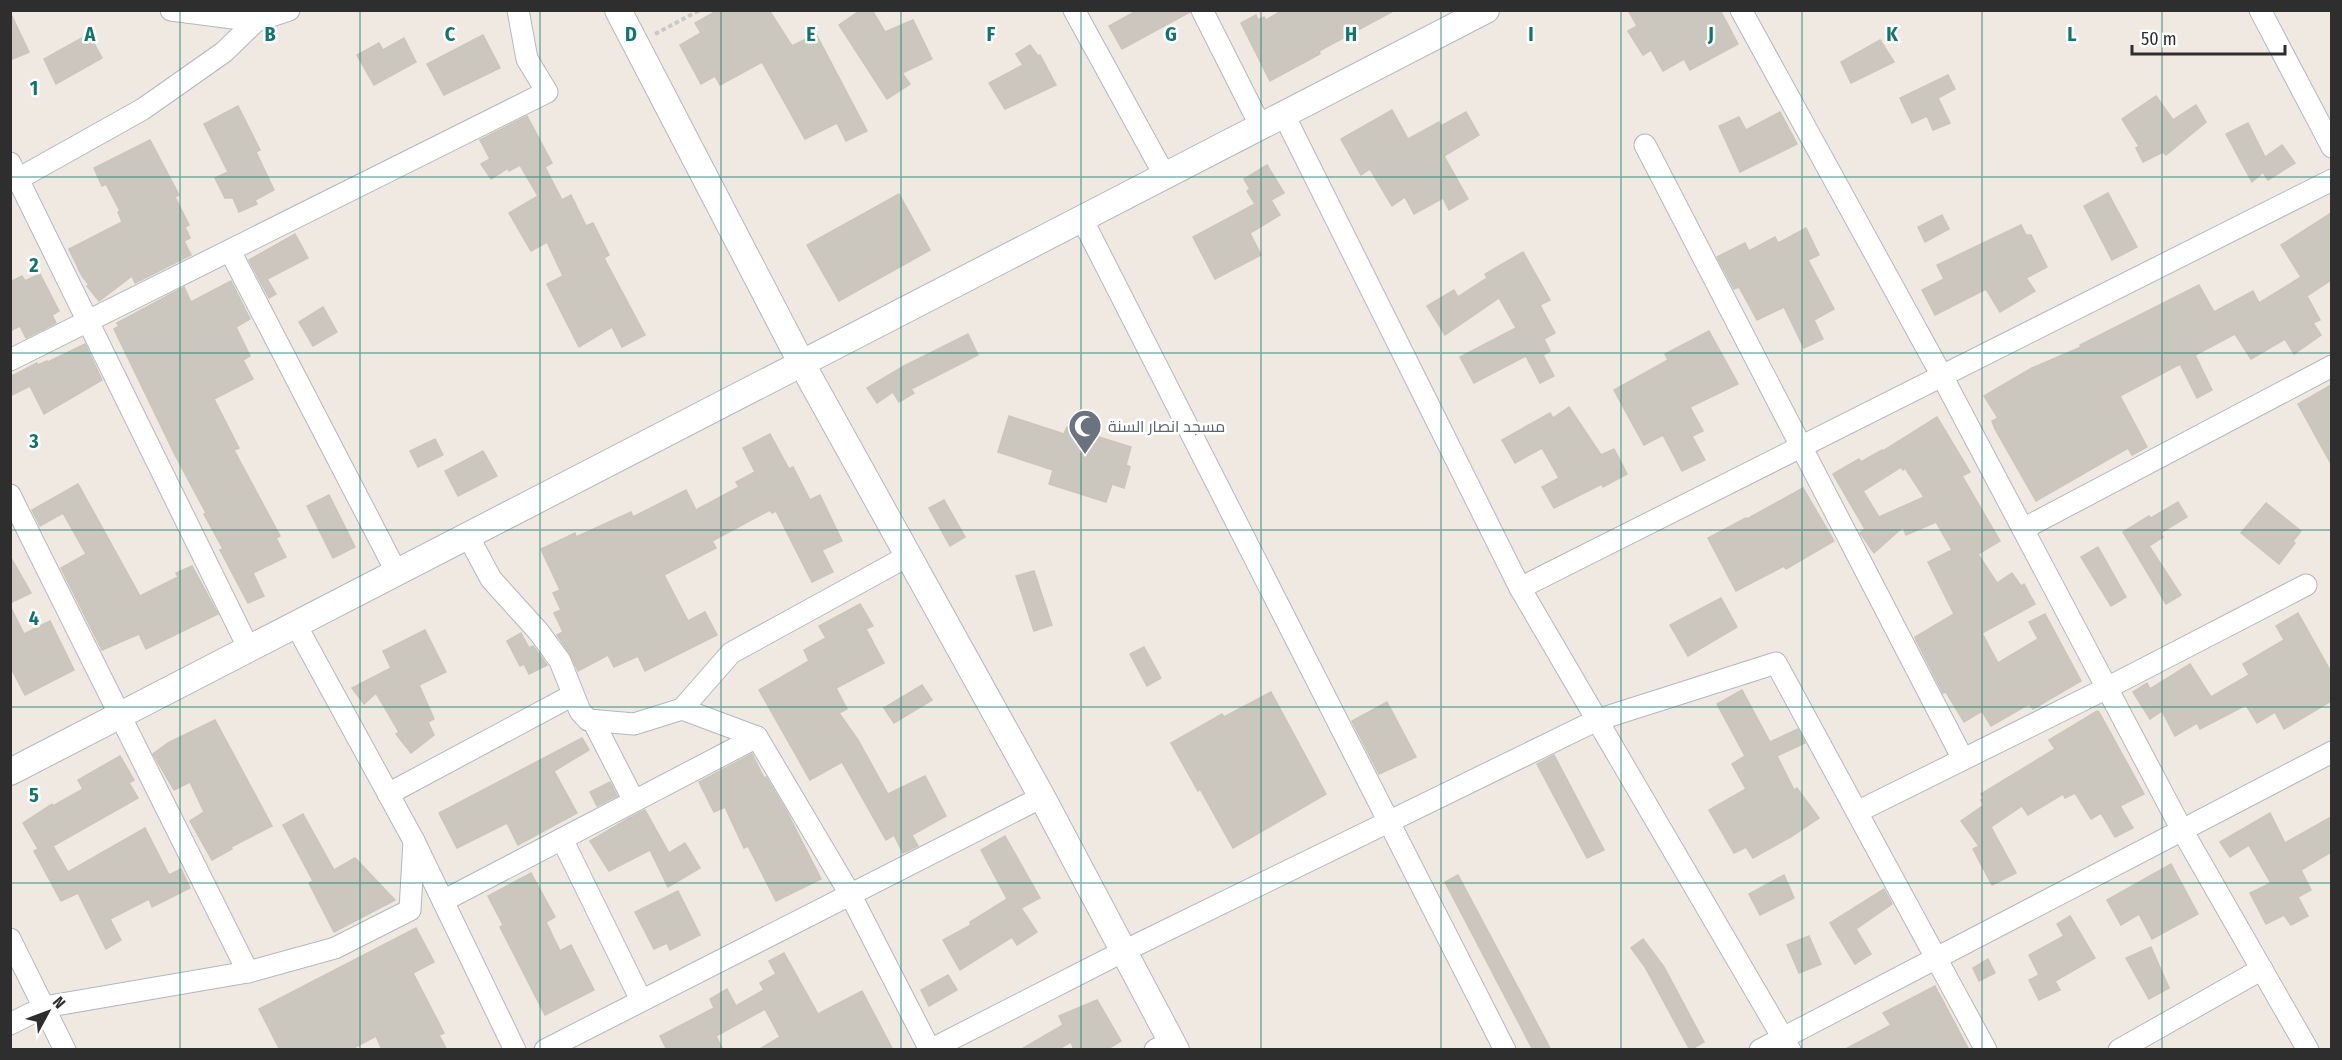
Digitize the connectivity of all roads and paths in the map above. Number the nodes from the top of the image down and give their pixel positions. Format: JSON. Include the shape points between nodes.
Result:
{"nodes":[{"id":1,"x":171,"y":10,"type":"edge"},
{"id":2,"x":289,"y":10,"type":"edge"},
{"id":3,"x":518,"y":10,"type":"edge"},
{"id":4,"x":618,"y":10,"type":"edge"},
{"id":5,"x":700,"y":10,"type":"edge"},
{"id":6,"x":1074,"y":10,"type":"edge"},
{"id":7,"x":1202,"y":10,"type":"edge"},
{"id":8,"x":1486,"y":10,"type":"edge"},
{"id":9,"x":1742,"y":10,"type":"edge"},
{"id":10,"x":2260,"y":10,"type":"edge"},
{"id":11,"x":256,"y":21,"type":"junction"},
{"id":12,"x":636,"y":44,"type":"junction"},
{"id":13,"x":1284,"y":115,"type":"junction"},
{"id":14,"x":1261,"y":127,"type":"junction"},
{"id":15,"x":1645,"y":145,"type":"dead end"},
{"id":16,"x":2331,"y":147,"type":"edge"},
{"id":17,"x":14,"y":171,"type":"edge"},
{"id":18,"x":1165,"y":176,"type":"junction"},
{"id":19,"x":2331,"y":180,"type":"edge"},
{"id":20,"x":1082,"y":219,"type":"junction"},
{"id":21,"x":230,"y":251,"type":"junction"},
{"id":22,"x":89,"y":321,"type":"junction"},
{"id":23,"x":10,"y":360,"type":"edge"},
{"id":24,"x":802,"y":364,"type":"junction"},
{"id":25,"x":2331,"y":366,"type":"edge"},
{"id":26,"x":1942,"y":376,"type":"junction"},
{"id":27,"x":1801,"y":447,"type":"junction"},
{"id":28,"x":10,"y":495,"type":"edge"},
{"id":29,"x":2023,"y":529,"type":"junction"},
{"id":30,"x":468,"y":536,"type":"junction"},
{"id":31,"x":909,"y":556,"type":"junction"},
{"id":32,"x":397,"y":573,"type":"junction"},
{"id":33,"x":2306,"y":585,"type":"dead end"},
{"id":34,"x":1520,"y":588,"type":"junction"},
{"id":35,"x":296,"y":625,"type":"junction"},
{"id":36,"x":249,"y":649,"type":"junction"},
{"id":37,"x":2107,"y":688,"type":"junction"},
{"id":38,"x":573,"y":695,"type":"junction"},
{"id":39,"x":682,"y":710,"type":"junction"},
{"id":40,"x":120,"y":715,"type":"junction"},
{"id":41,"x":1598,"y":720,"type":"junction"},
{"id":42,"x":592,"y":721,"type":"junction"},
{"id":43,"x":757,"y":737,"type":"junction"},
{"id":44,"x":2331,"y":752,"type":"edge"},
{"id":45,"x":1963,"y":759,"type":"junction"},
{"id":46,"x":10,"y":772,"type":"edge"},
{"id":47,"x":388,"y":794,"type":"junction"},
{"id":48,"x":1042,"y":797,"type":"junction"},
{"id":49,"x":634,"y":801,"type":"junction"},
{"id":50,"x":1857,"y":812,"type":"junction"},
{"id":51,"x":1388,"y":821,"type":"junction"},
{"id":52,"x":2182,"y":830,"type":"junction"},
{"id":53,"x":562,"y":839,"type":"junction"},
{"id":54,"x":414,"y":841,"type":"junction"},
{"id":55,"x":850,"y":894,"type":"junction"},
{"id":56,"x":443,"y":901,"type":"junction"},
{"id":57,"x":10,"y":939,"type":"edge"},
{"id":58,"x":1124,"y":951,"type":"junction"},
{"id":59,"x":1937,"y":957,"type":"junction"},
{"id":60,"x":2262,"y":969,"type":"junction"},
{"id":61,"x":248,"y":972,"type":"junction"},
{"id":62,"x":641,"y":1000,"type":"junction"},
{"id":63,"x":44,"y":1007,"type":"junction"},
{"id":64,"x":10,"y":1024,"type":"edge"},
{"id":65,"x":1787,"y":1043,"type":"edge"},
{"id":66,"x":1167,"y":1047,"type":"edge"},
{"id":67,"x":2125,"y":1048,"type":"edge"},
{"id":68,"x":65,"y":1050,"type":"edge"},
{"id":69,"x":515,"y":1050,"type":"edge"},
{"id":70,"x":544,"y":1050,"type":"edge"},
{"id":71,"x":1505,"y":1050,"type":"edge"},
{"id":72,"x":1760,"y":1050,"type":"edge"},
{"id":73,"x":1986,"y":1050,"type":"edge"},
{"id":74,"x":2308,"y":1050,"type":"edge"}],
"edges":[{"from":1,"to":11,"type":"street"},
{"from":2,"to":11,"type":"street"},
{"from":3,"to":21,"type":"street","via":[[527,59],[547,92]]},
{"from":4,"to":12,"type":"street"},
{"from":5,"to":12,"type":"path"},
{"from":6,"to":18,"type":"street"},
{"from":7,"to":14,"type":"street"},
{"from":8,"to":13,"type":"street"},
{"from":9,"to":26,"type":"street"},
{"from":10,"to":16,"type":"street"},
{"from":11,"to":17,"type":"street","via":[[224,52],[143,108]]},
{"from":12,"to":24,"type":"street"},
{"from":13,"to":14,"type":"street"},
{"from":13,"to":34,"type":"street"},
{"from":14,"to":18,"type":"street"},
{"from":15,"to":27,"type":"street"},
{"from":17,"to":22,"type":"street"},
{"from":18,"to":20,"type":"street"},
{"from":19,"to":26,"type":"street"},
{"from":20,"to":24,"type":"street"},
{"from":20,"to":51,"type":"street"},
{"from":21,"to":22,"type":"street"},
{"from":21,"to":32,"type":"street"},
{"from":22,"to":23,"type":"street"},
{"from":22,"to":36,"type":"street"},
{"from":24,"to":30,"type":"street"},
{"from":24,"to":31,"type":"street"},
{"from":25,"to":29,"type":"street"},
{"from":26,"to":27,"type":"street"},
{"from":26,"to":29,"type":"street"},
{"from":27,"to":34,"type":"street"},
{"from":27,"to":45,"type":"street"},
{"from":28,"to":40,"type":"street"},
{"from":29,"to":37,"type":"street"},
{"from":30,"to":32,"type":"street"},
{"from":30,"to":38,"type":"street","via":[[491,579],[560,661]]},
{"from":31,"to":39,"type":"street","via":[[731,653]]},
{"from":31,"to":48,"type":"street"},
{"from":32,"to":35,"type":"street"},
{"from":33,"to":37,"type":"street"},
{"from":34,"to":41,"type":"street"},
{"from":35,"to":36,"type":"street"},
{"from":35,"to":47,"type":"street"},
{"from":36,"to":40,"type":"street"},
{"from":37,"to":45,"type":"street"},
{"from":37,"to":52,"type":"street"},
{"from":38,"to":42,"type":"street","via":[[580,711]]},
{"from":38,"to":47,"type":"street"},
{"from":39,"to":42,"type":"street","via":[[634,724]]},
{"from":39,"to":43,"type":"street"},
{"from":40,"to":46,"type":"street"},
{"from":40,"to":61,"type":"street"},
{"from":41,"to":50,"type":"street","via":[[1776,663]]},
{"from":41,"to":51,"type":"street"},
{"from":41,"to":65,"type":"street"},
{"from":42,"to":49,"type":"street"},
{"from":43,"to":49,"type":"street"},
{"from":43,"to":55,"type":"street"},
{"from":44,"to":52,"type":"street"},
{"from":45,"to":50,"type":"street"},
{"from":47,"to":54,"type":"street"},
{"from":48,"to":55,"type":"street"},
{"from":48,"to":58,"type":"street"},
{"from":49,"to":53,"type":"street"},
{"from":50,"to":59,"type":"street"},
{"from":51,"to":58,"type":"street"},
{"from":51,"to":71,"type":"street"},
{"from":52,"to":59,"type":"street"},
{"from":52,"to":60,"type":"street"},
{"from":53,"to":56,"type":"street"},
{"from":53,"to":62,"type":"street"},
{"from":54,"to":56,"type":"street"},
{"from":54,"to":61,"type":"street","via":[[410,910],[335,948]]},
{"from":55,"to":58,"type":"street","via":[[930,1050]]},
{"from":55,"to":62,"type":"street"},
{"from":56,"to":69,"type":"street"},
{"from":57,"to":63,"type":"street"},
{"from":58,"to":66,"type":"street"},
{"from":59,"to":65,"type":"street"},
{"from":59,"to":73,"type":"street"},
{"from":60,"to":67,"type":"street"},
{"from":60,"to":74,"type":"street"},
{"from":61,"to":63,"type":"street"},
{"from":62,"to":70,"type":"street"},
{"from":63,"to":64,"type":"street"},
{"from":63,"to":68,"type":"street"},
{"from":65,"to":72,"type":"street"}]}
